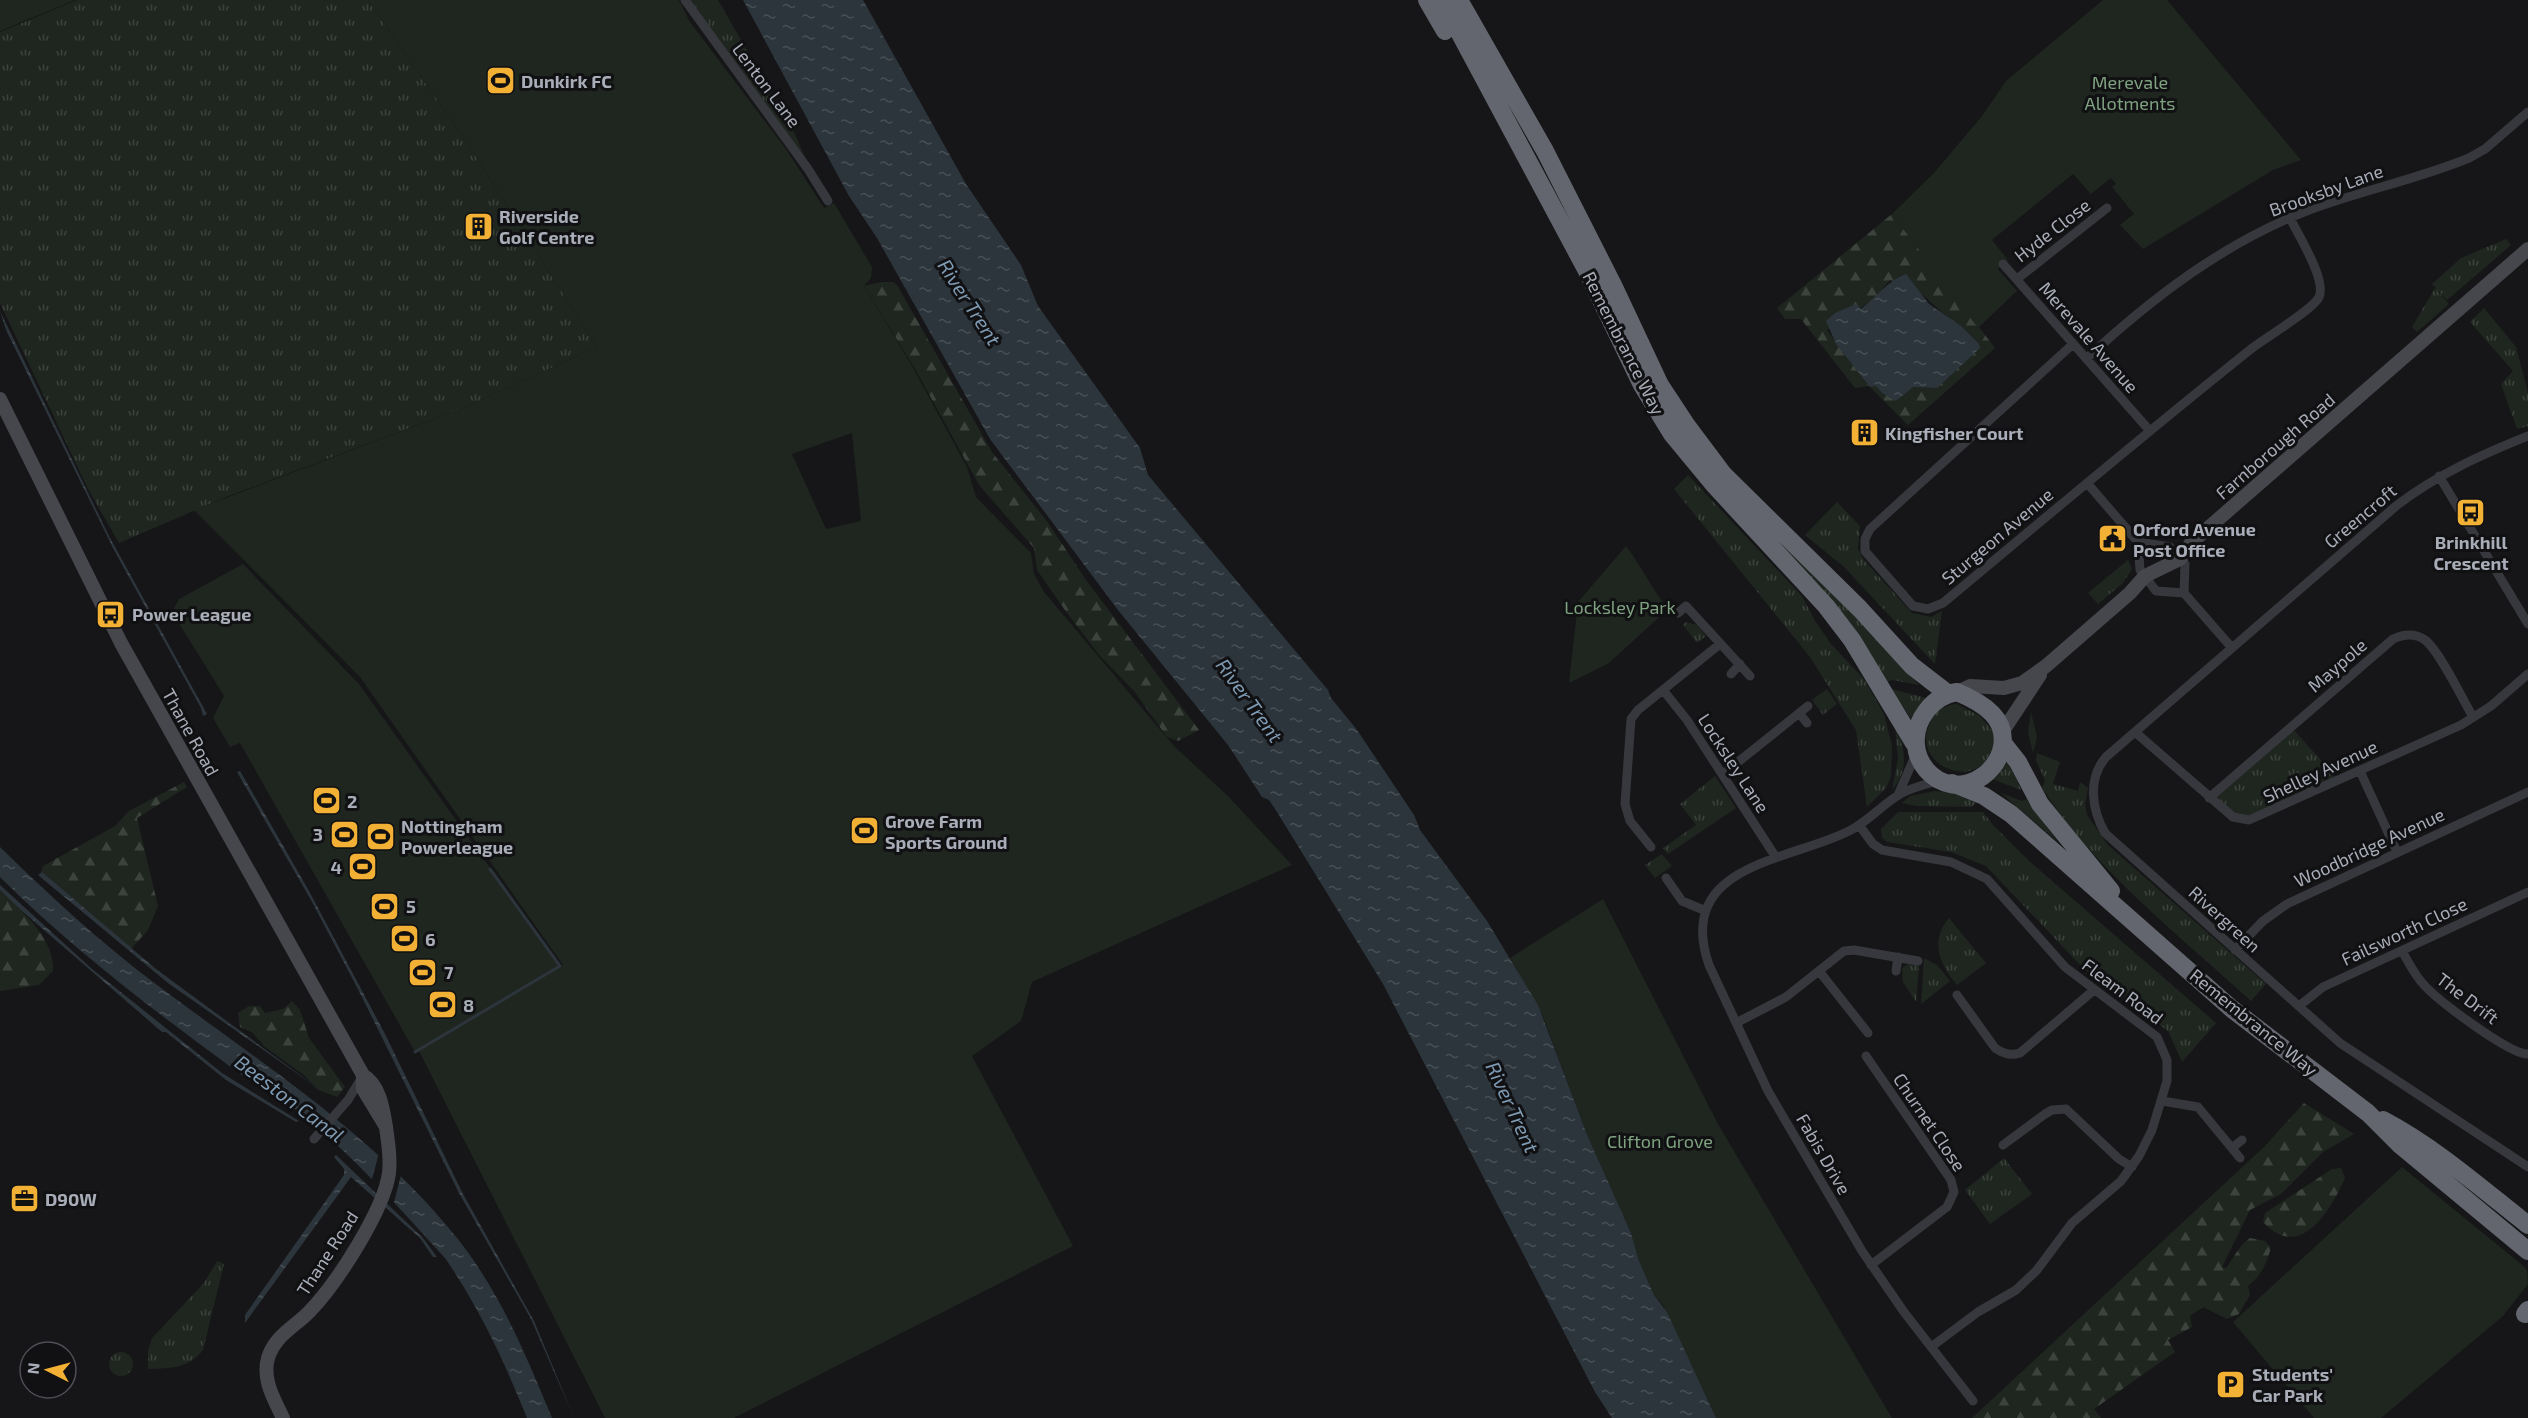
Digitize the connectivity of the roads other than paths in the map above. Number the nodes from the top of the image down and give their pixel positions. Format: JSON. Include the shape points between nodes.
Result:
{"nodes":[{"id":1,"x":685,"y":0,"type":"edge"},
{"id":2,"x":1427,"y":0,"type":"edge"},
{"id":3,"x":1442,"y":0,"type":"edge"},
{"id":4,"x":1459,"y":0,"type":"edge"},
{"id":5,"x":1473,"y":0,"type":"edge"},
{"id":6,"x":2528,"y":112,"type":"edge"},
{"id":7,"x":1545,"y":151,"type":"junction"},
{"id":8,"x":1526,"y":156,"type":"junction"},
{"id":9,"x":828,"y":201,"type":"dead end"},
{"id":10,"x":2107,"y":208,"type":"dead end"},
{"id":11,"x":2290,"y":218,"type":"junction"},
{"id":12,"x":2528,"y":249,"type":"edge"},
{"id":13,"x":2004,"y":264,"type":"dead end"},
{"id":14,"x":2017,"y":279,"type":"junction"},
{"id":15,"x":2073,"y":344,"type":"junction"},
{"id":16,"x":2086,"y":359,"type":"junction"},
{"id":17,"x":0,"y":399,"type":"edge"},
{"id":18,"x":2150,"y":431,"type":"junction"},
{"id":19,"x":2528,"y":436,"type":"edge"},
{"id":20,"x":2439,"y":476,"type":"junction"},
{"id":21,"x":2087,"y":483,"type":"junction"},
{"id":22,"x":2138,"y":542,"type":"junction"},
{"id":23,"x":2180,"y":559,"type":"junction"},
{"id":24,"x":2145,"y":576,"type":"junction"},
{"id":25,"x":2184,"y":593,"type":"junction"},
{"id":26,"x":1678,"y":613,"type":"dead end"},
{"id":27,"x":2528,"y":624,"type":"edge"},
{"id":28,"x":1720,"y":644,"type":"junction"},
{"id":29,"x":2232,"y":648,"type":"junction"},
{"id":30,"x":1740,"y":664,"type":"junction"},
{"id":31,"x":2046,"y":666,"type":"junction"},
{"id":32,"x":1731,"y":674,"type":"dead end"},
{"id":33,"x":2528,"y":674,"type":"edge"},
{"id":34,"x":1750,"y":676,"type":"dead end"},
{"id":35,"x":1663,"y":690,"type":"junction"},
{"id":36,"x":1952,"y":693,"type":"junction"},
{"id":37,"x":1808,"y":706,"type":"dead end"},
{"id":38,"x":1799,"y":713,"type":"junction"},
{"id":39,"x":2473,"y":717,"type":"junction"},
{"id":40,"x":1807,"y":723,"type":"dead end"},
{"id":41,"x":2135,"y":732,"type":"junction"},
{"id":42,"x":2003,"y":737,"type":"junction"},
{"id":43,"x":1915,"y":749,"type":"junction"},
{"id":44,"x":2360,"y":771,"type":"junction"},
{"id":45,"x":1723,"y":774,"type":"junction"},
{"id":46,"x":1946,"y":782,"type":"junction"},
{"id":47,"x":2528,"y":792,"type":"edge"},
{"id":48,"x":1898,"y":795,"type":"junction"},
{"id":49,"x":2209,"y":798,"type":"junction"},
{"id":50,"x":1859,"y":825,"type":"junction"},
{"id":51,"x":1642,"y":836,"type":"junction"},
{"id":52,"x":1633,"y":843,"type":"dead end"},
{"id":53,"x":1651,"y":847,"type":"dead end"},
{"id":54,"x":2397,"y":852,"type":"junction"},
{"id":55,"x":1775,"y":856,"type":"junction"},
{"id":56,"x":1666,"y":878,"type":"dead end"},
{"id":57,"x":1680,"y":880,"type":"dead end"},
{"id":58,"x":1672,"y":887,"type":"junction"},
{"id":59,"x":2528,"y":892,"type":"edge"},
{"id":60,"x":1706,"y":911,"type":"junction"},
{"id":61,"x":2143,"y":929,"type":"junction"},
{"id":62,"x":2235,"y":950,"type":"junction"},
{"id":63,"x":2402,"y":951,"type":"junction"},
{"id":64,"x":1898,"y":957,"type":"junction"},
{"id":65,"x":1918,"y":961,"type":"dead end"},
{"id":66,"x":1819,"y":971,"type":"junction"},
{"id":67,"x":1896,"y":971,"type":"dead end"},
{"id":68,"x":2094,"y":990,"type":"junction"},
{"id":69,"x":1957,"y":994,"type":"dead end"},
{"id":70,"x":2299,"y":1006,"type":"junction"},
{"id":71,"x":1858,"y":1020,"type":"junction"},
{"id":72,"x":1736,"y":1023,"type":"junction"},
{"id":73,"x":1849,"y":1028,"type":"dead end"},
{"id":74,"x":1868,"y":1033,"type":"dead end"},
{"id":75,"x":2528,"y":1054,"type":"edge"},
{"id":76,"x":1866,"y":1056,"type":"dead end"},
{"id":77,"x":363,"y":1075,"type":"junction"},
{"id":78,"x":2162,"y":1101,"type":"junction"},
{"id":79,"x":2368,"y":1113,"type":"junction"},
{"id":80,"x":2006,"y":1130,"type":"dead end"},
{"id":81,"x":314,"y":1139,"type":"dead end"},
{"id":82,"x":2012,"y":1139,"type":"junction"},
{"id":83,"x":2242,"y":1140,"type":"dead end"},
{"id":84,"x":2003,"y":1146,"type":"dead end"},
{"id":85,"x":2232,"y":1148,"type":"junction"},
{"id":86,"x":2240,"y":1158,"type":"dead end"},
{"id":87,"x":2132,"y":1167,"type":"junction"},
{"id":88,"x":2528,"y":1167,"type":"edge"},
{"id":89,"x":2528,"y":1225,"type":"edge"},
{"id":90,"x":2528,"y":1251,"type":"edge"},
{"id":91,"x":1871,"y":1265,"type":"junction"},
{"id":92,"x":1931,"y":1347,"type":"junction"},
{"id":93,"x":1973,"y":1401,"type":"dead end"},
{"id":94,"x":283,"y":1418,"type":"edge"}],
"edges":[{"from":1,"to":9,"type":"street","name":"Lenton Lane"},
{"from":2,"to":8,"type":"highway"},
{"from":3,"to":8,"type":"highway","name":"Remembrance Way"},
{"from":4,"to":7,"type":"highway","name":"Remembrance Way"},
{"from":5,"to":7,"type":"highway"},
{"from":6,"to":11,"type":"street","name":"Brooksby Lane","via":[[2469,158]]},
{"from":7,"to":36,"type":"highway","name":"Remembrance Way","via":[[1660,384],[1686,426],[1723,474],[1912,666]]},
{"from":8,"to":43,"type":"highway","name":"Remembrance Way","via":[[1642,385],[1672,434],[1826,606],[1852,640]]},
{"from":10,"to":14,"type":"street","name":"Hyde Close"},
{"from":11,"to":16,"type":"street","name":"Brooksby Lane","via":[[2217,255],[2180,279]]},
{"from":11,"to":18,"type":"street","name":"Sturgeon Avenue","via":[[2319,277],[2322,289],[2318,300]]},
{"from":12,"to":23,"type":"street","name":"Farnborough Road","via":[[2191,543]]},
{"from":13,"to":14,"type":"street","name":"Merevale Avenue"},
{"from":14,"to":15,"type":"street","name":"Merevale Avenue"},
{"from":15,"to":16,"type":"street","name":"Merevale Avenue"},
{"from":15,"to":21,"type":"street","name":"Sturgeon Avenue","via":[[1870,529],[1865,551],[1913,606],[1932,609]]},
{"from":16,"to":18,"type":"street","name":"Merevale Avenue"},
{"from":17,"to":77,"type":"street","name":"Thane Road","via":[[121,643]]},
{"from":18,"to":21,"type":"street","name":"Sturgeon Avenue"},
{"from":19,"to":20,"type":"street","name":"Greencroft"},
{"from":20,"to":27,"type":"street"},
{"from":20,"to":29,"type":"street","name":"Greencroft","via":[[2396,506]]},
{"from":21,"to":22,"type":"street"},
{"from":22,"to":23,"type":"street","via":[[2170,546]]},
{"from":22,"to":24,"type":"street","via":[[2140,570]]},
{"from":23,"to":24,"type":"street","name":"Farnborough Road"},
{"from":23,"to":25,"type":"street","via":[[2185,564]]},
{"from":24,"to":25,"type":"street","via":[[2156,591]]},
{"from":24,"to":31,"type":"street","name":"Farnborough Road","via":[[2130,594]]},
{"from":25,"to":29,"type":"street"},
{"from":26,"to":28,"type":"street","via":[[1686,606]]},
{"from":28,"to":30,"type":"street"},
{"from":28,"to":35,"type":"street"},
{"from":29,"to":41,"type":"street","name":"Rivergreen"},
{"from":30,"to":32,"type":"street"},
{"from":30,"to":34,"type":"street"},
{"from":31,"to":36,"type":"street","name":"Farnborough Road","via":[[2011,687],[1970,686]]},
{"from":31,"to":42,"type":"street","name":"Farnborough Road"},
{"from":33,"to":39,"type":"street","name":"Shelley Avenue"},
{"from":35,"to":45,"type":"street","name":"Locksley Lane"},
{"from":35,"to":51,"type":"street","via":[[1634,714],[1630,725],[1625,804],[1630,821]]},
{"from":36,"to":42,"type":"highway","via":[[1977,700],[1988,708]]},
{"from":36,"to":43,"type":"highway","via":[[1934,702],[1923,714]]},
{"from":37,"to":38,"type":"street"},
{"from":38,"to":40,"type":"street"},
{"from":38,"to":45,"type":"street"},
{"from":39,"to":44,"type":"street","name":"Shelley Avenue"},
{"from":39,"to":49,"type":"street","name":"Maypole","via":[[2433,647],[2420,637],[2402,635]]},
{"from":41,"to":49,"type":"street","name":"Shelley Avenue"},
{"from":41,"to":62,"type":"street","name":"Rivergreen","via":[[2106,757],[2096,773],[2098,821],[2114,841]]},
{"from":42,"to":46,"type":"highway","via":[[1994,766],[1984,776],[1964,783]]},
{"from":42,"to":61,"type":"highway","name":"Remembrance Way","via":[[2040,804]]},
{"from":43,"to":46,"type":"highway","via":[[1921,765]]},
{"from":43,"to":48,"type":"street"},
{"from":44,"to":49,"type":"street","name":"Shelley Avenue","via":[[2249,820],[2233,817]]},
{"from":44,"to":54,"type":"street"},
{"from":45,"to":55,"type":"street","name":"Locksley Lane"},
{"from":46,"to":48,"type":"street"},
{"from":46,"to":61,"type":"highway","name":"Remembrance Way","via":[[1984,795],[2011,814]]},
{"from":47,"to":54,"type":"street","name":"Woodbridge Avenue"},
{"from":48,"to":50,"type":"street"},
{"from":50,"to":55,"type":"street"},
{"from":50,"to":68,"type":"street","name":"Fleam Road","via":[[1882,850],[1951,862],[1987,879],[2065,967]]},
{"from":51,"to":52,"type":"street"},
{"from":51,"to":53,"type":"street"},
{"from":54,"to":62,"type":"street","name":"Woodbridge Avenue","via":[[2287,904],[2263,921]]},
{"from":55,"to":60,"type":"street","via":[[1723,886]]},
{"from":56,"to":58,"type":"street"},
{"from":57,"to":58,"type":"street"},
{"from":58,"to":60,"type":"street","via":[[1682,901]]},
{"from":59,"to":63,"type":"street","name":"Failsworth Close"},
{"from":60,"to":72,"type":"street","name":"Fabis Drive","via":[[1705,954]]},
{"from":61,"to":79,"type":"highway","name":"Remembrance Way","via":[[2232,1009]]},
{"from":62,"to":70,"type":"street","name":"Rivergreen"},
{"from":63,"to":70,"type":"street","name":"Failsworth Close","via":[[2323,987]]},
{"from":63,"to":75,"type":"street","name":"The Drift","via":[[2434,995],[2512,1051]]},
{"from":64,"to":65,"type":"street"},
{"from":64,"to":66,"type":"street","via":[[1849,950]]},
{"from":64,"to":67,"type":"street"},
{"from":66,"to":71,"type":"street"},
{"from":66,"to":72,"type":"street","via":[[1777,1003]]},
{"from":68,"to":69,"type":"street","via":[[2015,1054],[1995,1048],[1960,1007]]},
{"from":68,"to":78,"type":"street","name":"Fleam Road","via":[[2151,1031],[2162,1044],[2168,1069]]},
{"from":70,"to":88,"type":"street","name":"Rivergreen","via":[[2358,1057]]},
{"from":71,"to":73,"type":"street"},
{"from":71,"to":74,"type":"street"},
{"from":72,"to":91,"type":"street","name":"Fabis Drive","via":[[1774,1100]]},
{"from":76,"to":91,"type":"street","name":"Churnet Close","via":[[1870,1070],[1951,1180],[1954,1192],[1947,1207]]},
{"from":77,"to":81,"type":"street"},
{"from":77,"to":94,"type":"street","name":"Thane Road","via":[[363,1089],[386,1127],[387,1183],[374,1213],[326,1294],[271,1350],[267,1380]]},
{"from":78,"to":85,"type":"street","via":[[2198,1107]]},
{"from":78,"to":87,"type":"street","name":"Fleam Road"},
{"from":79,"to":89,"type":"highway","name":"Remembrance Way","via":[[2407,1133]]},
{"from":79,"to":90,"type":"highway","name":"Remembrance Way","via":[[2399,1144]]},
{"from":80,"to":82,"type":"street"},
{"from":82,"to":84,"type":"street"},
{"from":82,"to":87,"type":"street","via":[[2052,1110],[2066,1109]]},
{"from":83,"to":85,"type":"street"},
{"from":85,"to":86,"type":"street"},
{"from":87,"to":92,"type":"street","name":"Fleam Road","via":[[2072,1223],[2037,1270],[2016,1290]]},
{"from":91,"to":92,"type":"street","name":"Fabis Drive"},
{"from":92,"to":93,"type":"street","name":"Fabis Drive","via":[[1961,1394]]}]}
